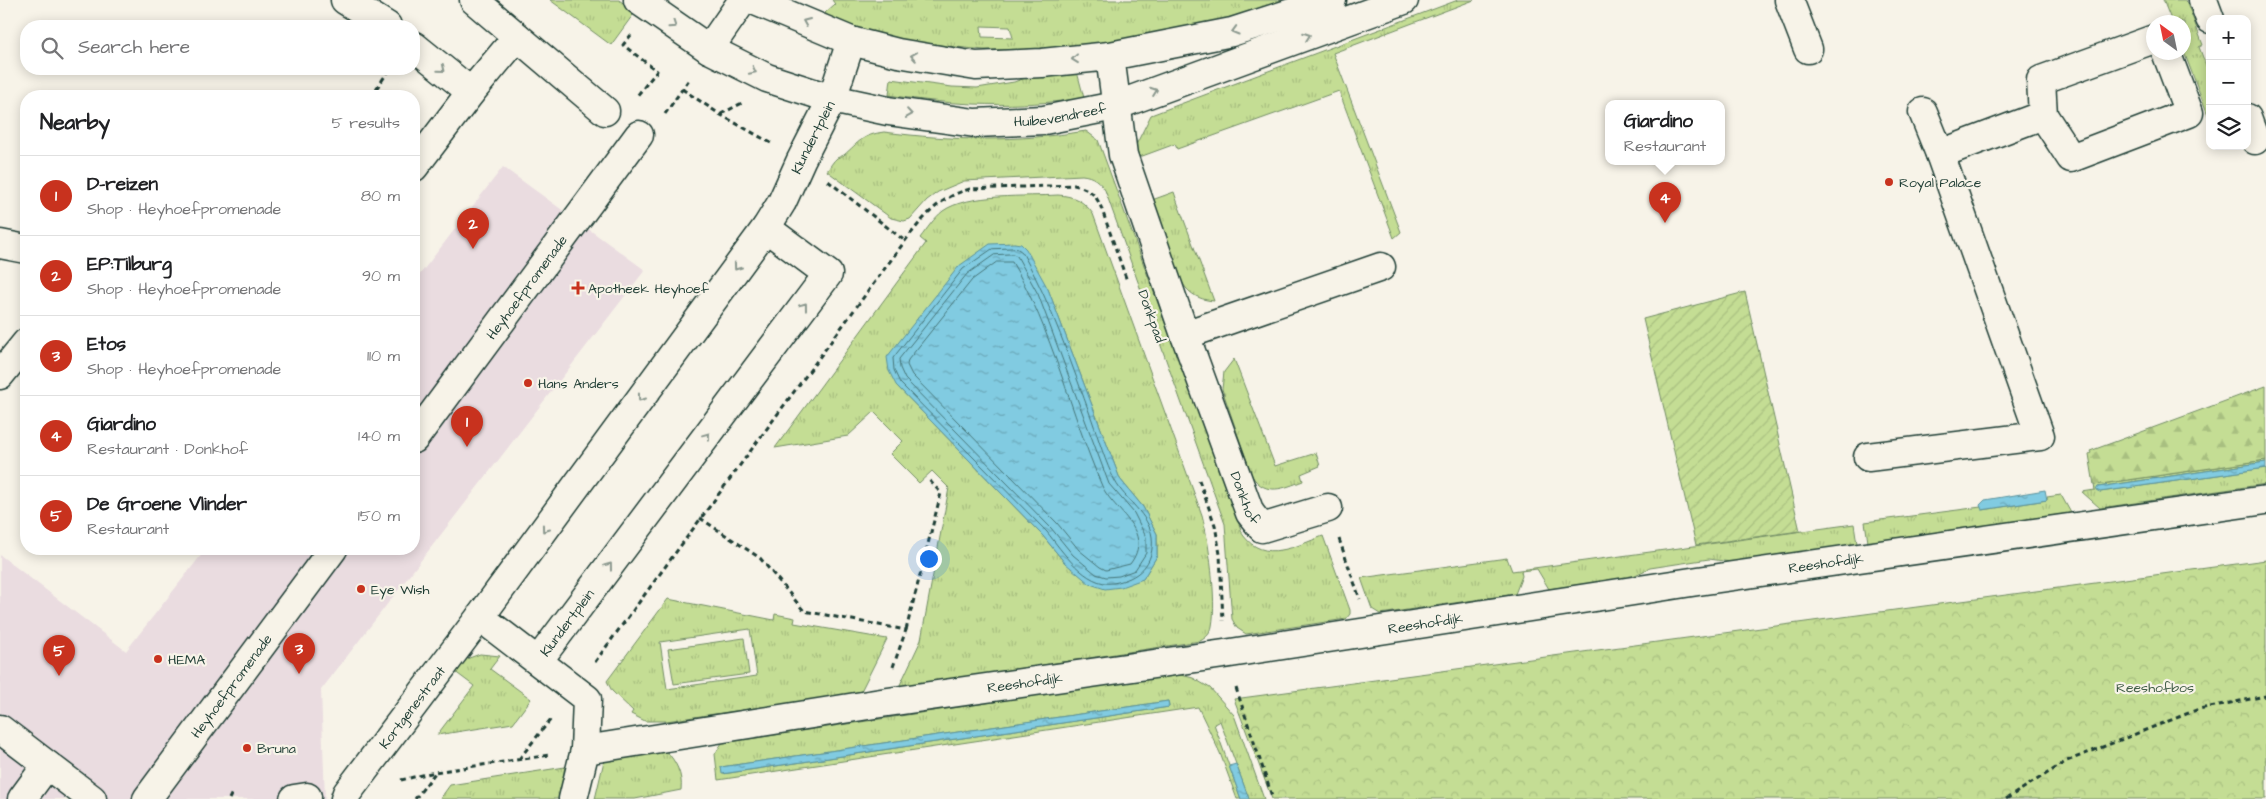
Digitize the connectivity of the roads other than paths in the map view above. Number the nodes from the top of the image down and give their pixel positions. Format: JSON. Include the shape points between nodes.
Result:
{"nodes":[{"id":1,"x":345,"y":0,"type":"edge"},
{"id":2,"x":474,"y":0,"type":"edge"},
{"id":3,"x":743,"y":0,"type":"edge"},
{"id":4,"x":754,"y":0,"type":"edge"},
{"id":5,"x":1332,"y":0,"type":"edge"},
{"id":6,"x":1404,"y":0,"type":"edge"},
{"id":7,"x":1789,"y":0,"type":"edge"},
{"id":8,"x":2203,"y":0,"type":"edge"},
{"id":9,"x":645,"y":5,"type":"edge"},
{"id":10,"x":2209,"y":15,"type":"edge"},
{"id":11,"x":377,"y":20,"type":"edge"},
{"id":12,"x":517,"y":37,"type":"junction"},
{"id":13,"x":851,"y":41,"type":"junction"},
{"id":14,"x":2146,"y":42,"type":"edge"},
{"id":15,"x":709,"y":49,"type":"junction"},
{"id":16,"x":1808,"y":49,"type":"dead end"},
{"id":17,"x":420,"y":51,"type":"edge"},
{"id":18,"x":1110,"y":56,"type":"junction"},
{"id":19,"x":2169,"y":60,"type":"edge"},
{"id":20,"x":471,"y":92,"type":"junction"},
{"id":21,"x":832,"y":99,"type":"junction"},
{"id":22,"x":1116,"y":106,"type":"junction"},
{"id":23,"x":605,"y":111,"type":"dead end"},
{"id":24,"x":1923,"y":112,"type":"dead end"},
{"id":25,"x":2043,"y":115,"type":"junction"},
{"id":26,"x":639,"y":135,"type":"dead end"},
{"id":27,"x":1940,"y":154,"type":"junction"},
{"id":28,"x":420,"y":159,"type":"edge"},
{"id":29,"x":766,"y":228,"type":"junction"},
{"id":30,"x":0,"y":244,"type":"edge"},
{"id":31,"x":20,"y":248,"type":"edge"},
{"id":32,"x":1381,"y":268,"type":"dead end"},
{"id":33,"x":1185,"y":335,"type":"junction"},
{"id":34,"x":20,"y":350,"type":"edge"},
{"id":35,"x":0,"y":375,"type":"edge"},
{"id":36,"x":420,"y":431,"type":"edge"},
{"id":37,"x":1868,"y":457,"type":"dead end"},
{"id":38,"x":2266,"y":500,"type":"edge"},
{"id":39,"x":1328,"y":508,"type":"road end"},
{"id":40,"x":328,"y":555,"type":"edge"},
{"id":41,"x":480,"y":617,"type":"junction"},
{"id":42,"x":538,"y":661,"type":"junction"},
{"id":43,"x":0,"y":729,"type":"edge"},
{"id":44,"x":585,"y":750,"type":"junction"},
{"id":45,"x":47,"y":765,"type":"junction"},
{"id":46,"x":22,"y":799,"type":"edge"},
{"id":47,"x":92,"y":799,"type":"edge"},
{"id":48,"x":147,"y":799,"type":"edge"},
{"id":49,"x":345,"y":799,"type":"edge"},
{"id":50,"x":572,"y":799,"type":"edge"}],
"edges":[{"from":1,"to":11,"type":"street"},
{"from":2,"to":12,"type":"street"},
{"from":3,"to":15,"type":"street"},
{"from":13,"to":4,"type":"street","one_way":true},
{"from":5,"to":18,"type":"street","one_way":true,"via":[[1232,32]]},
{"from":22,"to":6,"type":"street","name":"Huibevendreef","one_way":true},
{"from":7,"to":16,"type":"street"},
{"from":8,"to":10,"type":"street"},
{"from":9,"to":15,"type":"street","name":"Huibevendreef","one_way":true},
{"from":12,"to":20,"type":"street"},
{"from":12,"to":23,"type":"street"},
{"from":18,"to":13,"type":"street","one_way":true,"via":[[976,66],[898,53]]},
{"from":13,"to":21,"type":"street","name":"Klundertplein"},
{"from":14,"to":25,"type":"street","via":[[2041,80]]},
{"from":15,"to":21,"type":"street","name":"Huibevendreef","one_way":true,"via":[[767,78]]},
{"from":17,"to":20,"type":"street","one_way":true},
{"from":18,"to":22,"type":"street","name":"Donkhof"},
{"from":19,"to":25,"type":"street","via":[[2189,113],[2071,158]]},
{"from":20,"to":28,"type":"street"},
{"from":21,"to":22,"type":"street","name":"Huibevendreef","one_way":true,"via":[[888,111],[975,123],[1044,120]]},
{"from":21,"to":29,"type":"street","name":"Klundertplein"},
{"from":22,"to":33,"type":"street","name":"Donkhof","via":[[1123,155]]},
{"from":24,"to":27,"type":"street"},
{"from":25,"to":27,"type":"street"},
{"from":26,"to":36,"type":"street","name":"Heyhoefpromenade"},
{"from":27,"to":37,"type":"street","via":[[2040,436]]},
{"from":29,"to":41,"type":"street","name":"Klundertplein","one_way":true},
{"from":42,"to":29,"type":"street","name":"Klundertplein","one_way":true,"via":[[828,274]]},
{"from":30,"to":31,"type":"street"},
{"from":32,"to":33,"type":"street"},
{"from":33,"to":39,"type":"street","name":"Donkhof","via":[[1250,513],[1262,528]]},
{"from":34,"to":35,"type":"street"},
{"from":38,"to":44,"type":"street","name":"Reeshofdijk","via":[[1371,630]]},
{"from":40,"to":48,"type":"street","name":"Heyhoefpromenade"},
{"from":41,"to":42,"type":"street","name":"Klundertplein"},
{"from":41,"to":49,"type":"street","name":"Kortgenestraat"},
{"from":42,"to":44,"type":"street","via":[[587,699]]},
{"from":43,"to":45,"type":"street"},
{"from":44,"to":50,"type":"street"},
{"from":45,"to":46,"type":"street"},
{"from":45,"to":47,"type":"street"}]}
